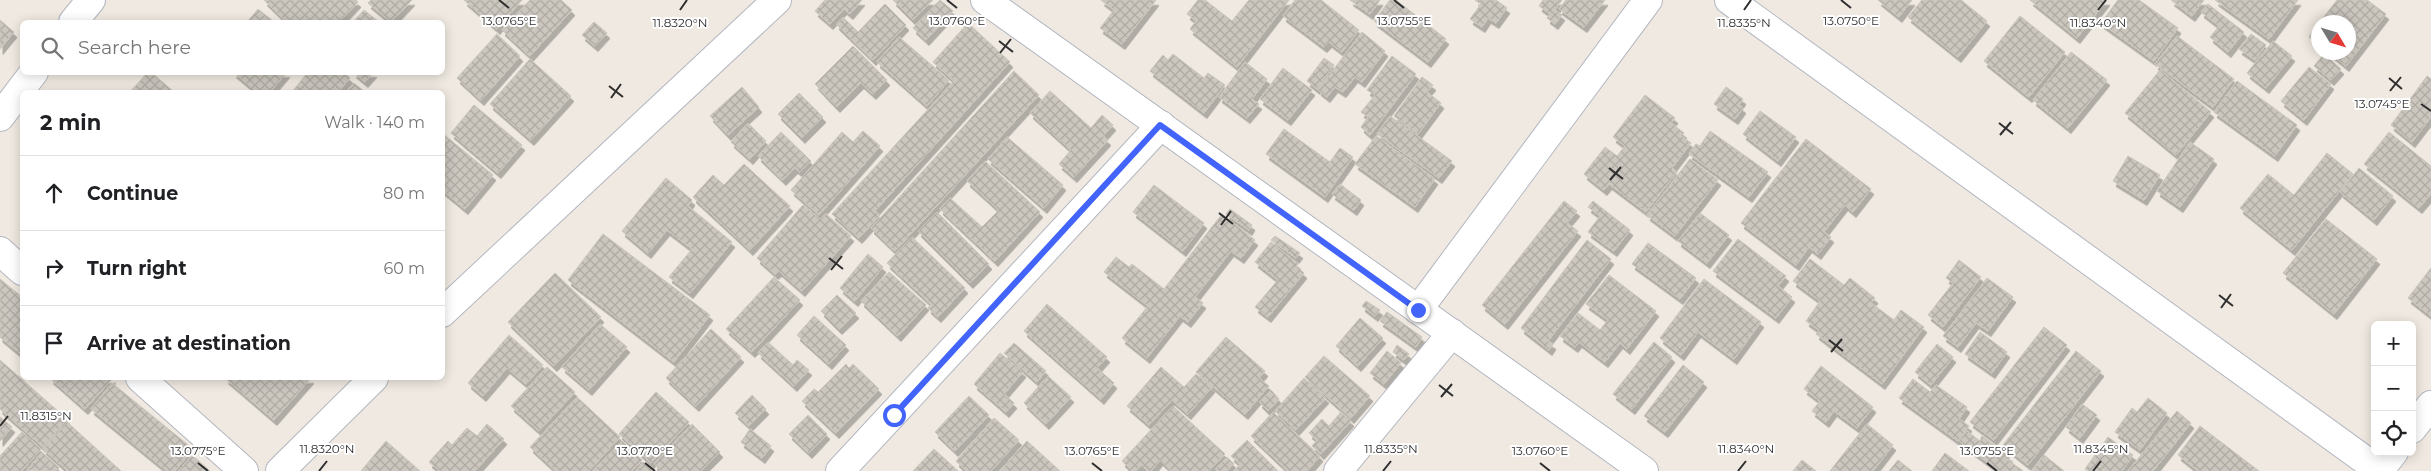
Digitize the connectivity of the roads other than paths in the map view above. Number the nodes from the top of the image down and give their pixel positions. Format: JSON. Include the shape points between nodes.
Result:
{"nodes":[{"id":1,"x":91,"y":0,"type":"edge"},
{"id":2,"x":777,"y":0,"type":"edge"},
{"id":3,"x":985,"y":0,"type":"edge"},
{"id":4,"x":1648,"y":0,"type":"edge"},
{"id":5,"x":1729,"y":0,"type":"edge"},
{"id":6,"x":75,"y":20,"type":"edge"},
{"id":7,"x":32,"y":75,"type":"edge"},
{"id":8,"x":20,"y":90,"type":"edge"},
{"id":9,"x":20,"y":91,"type":"edge"},
{"id":10,"x":0,"y":117,"type":"edge"},
{"id":11,"x":1160,"y":125,"type":"junction"},
{"id":12,"x":0,"y":251,"type":"edge"},
{"id":13,"x":20,"y":269,"type":"edge"},
{"id":14,"x":445,"y":310,"type":"edge"},
{"id":15,"x":1418,"y":310,"type":"junction"},
{"id":16,"x":1452,"y":333,"type":"junction"},
{"id":17,"x":142,"y":380,"type":"edge"},
{"id":18,"x":372,"y":380,"type":"edge"},
{"id":19,"x":2431,"y":405,"type":"edge"},
{"id":20,"x":2416,"y":424,"type":"edge"},
{"id":21,"x":2391,"y":456,"type":"edge"},
{"id":22,"x":244,"y":471,"type":"edge"},
{"id":23,"x":280,"y":471,"type":"edge"},
{"id":24,"x":840,"y":471,"type":"edge"},
{"id":25,"x":1338,"y":471,"type":"edge"},
{"id":26,"x":1644,"y":471,"type":"edge"},
{"id":27,"x":2380,"y":471,"type":"edge"}],
"edges":[{"from":1,"to":6,"type":"street"},
{"from":2,"to":14,"type":"street"},
{"from":3,"to":11,"type":"street"},
{"from":4,"to":15,"type":"street"},
{"from":5,"to":27,"type":"street"},
{"from":7,"to":8,"type":"street"},
{"from":9,"to":10,"type":"street"},
{"from":11,"to":15,"type":"street"},
{"from":11,"to":24,"type":"street"},
{"from":12,"to":13,"type":"street"},
{"from":15,"to":16,"type":"street"},
{"from":16,"to":25,"type":"street"},
{"from":16,"to":26,"type":"street"},
{"from":17,"to":22,"type":"street"},
{"from":18,"to":23,"type":"street"},
{"from":19,"to":20,"type":"street"},
{"from":21,"to":27,"type":"street"}]}
